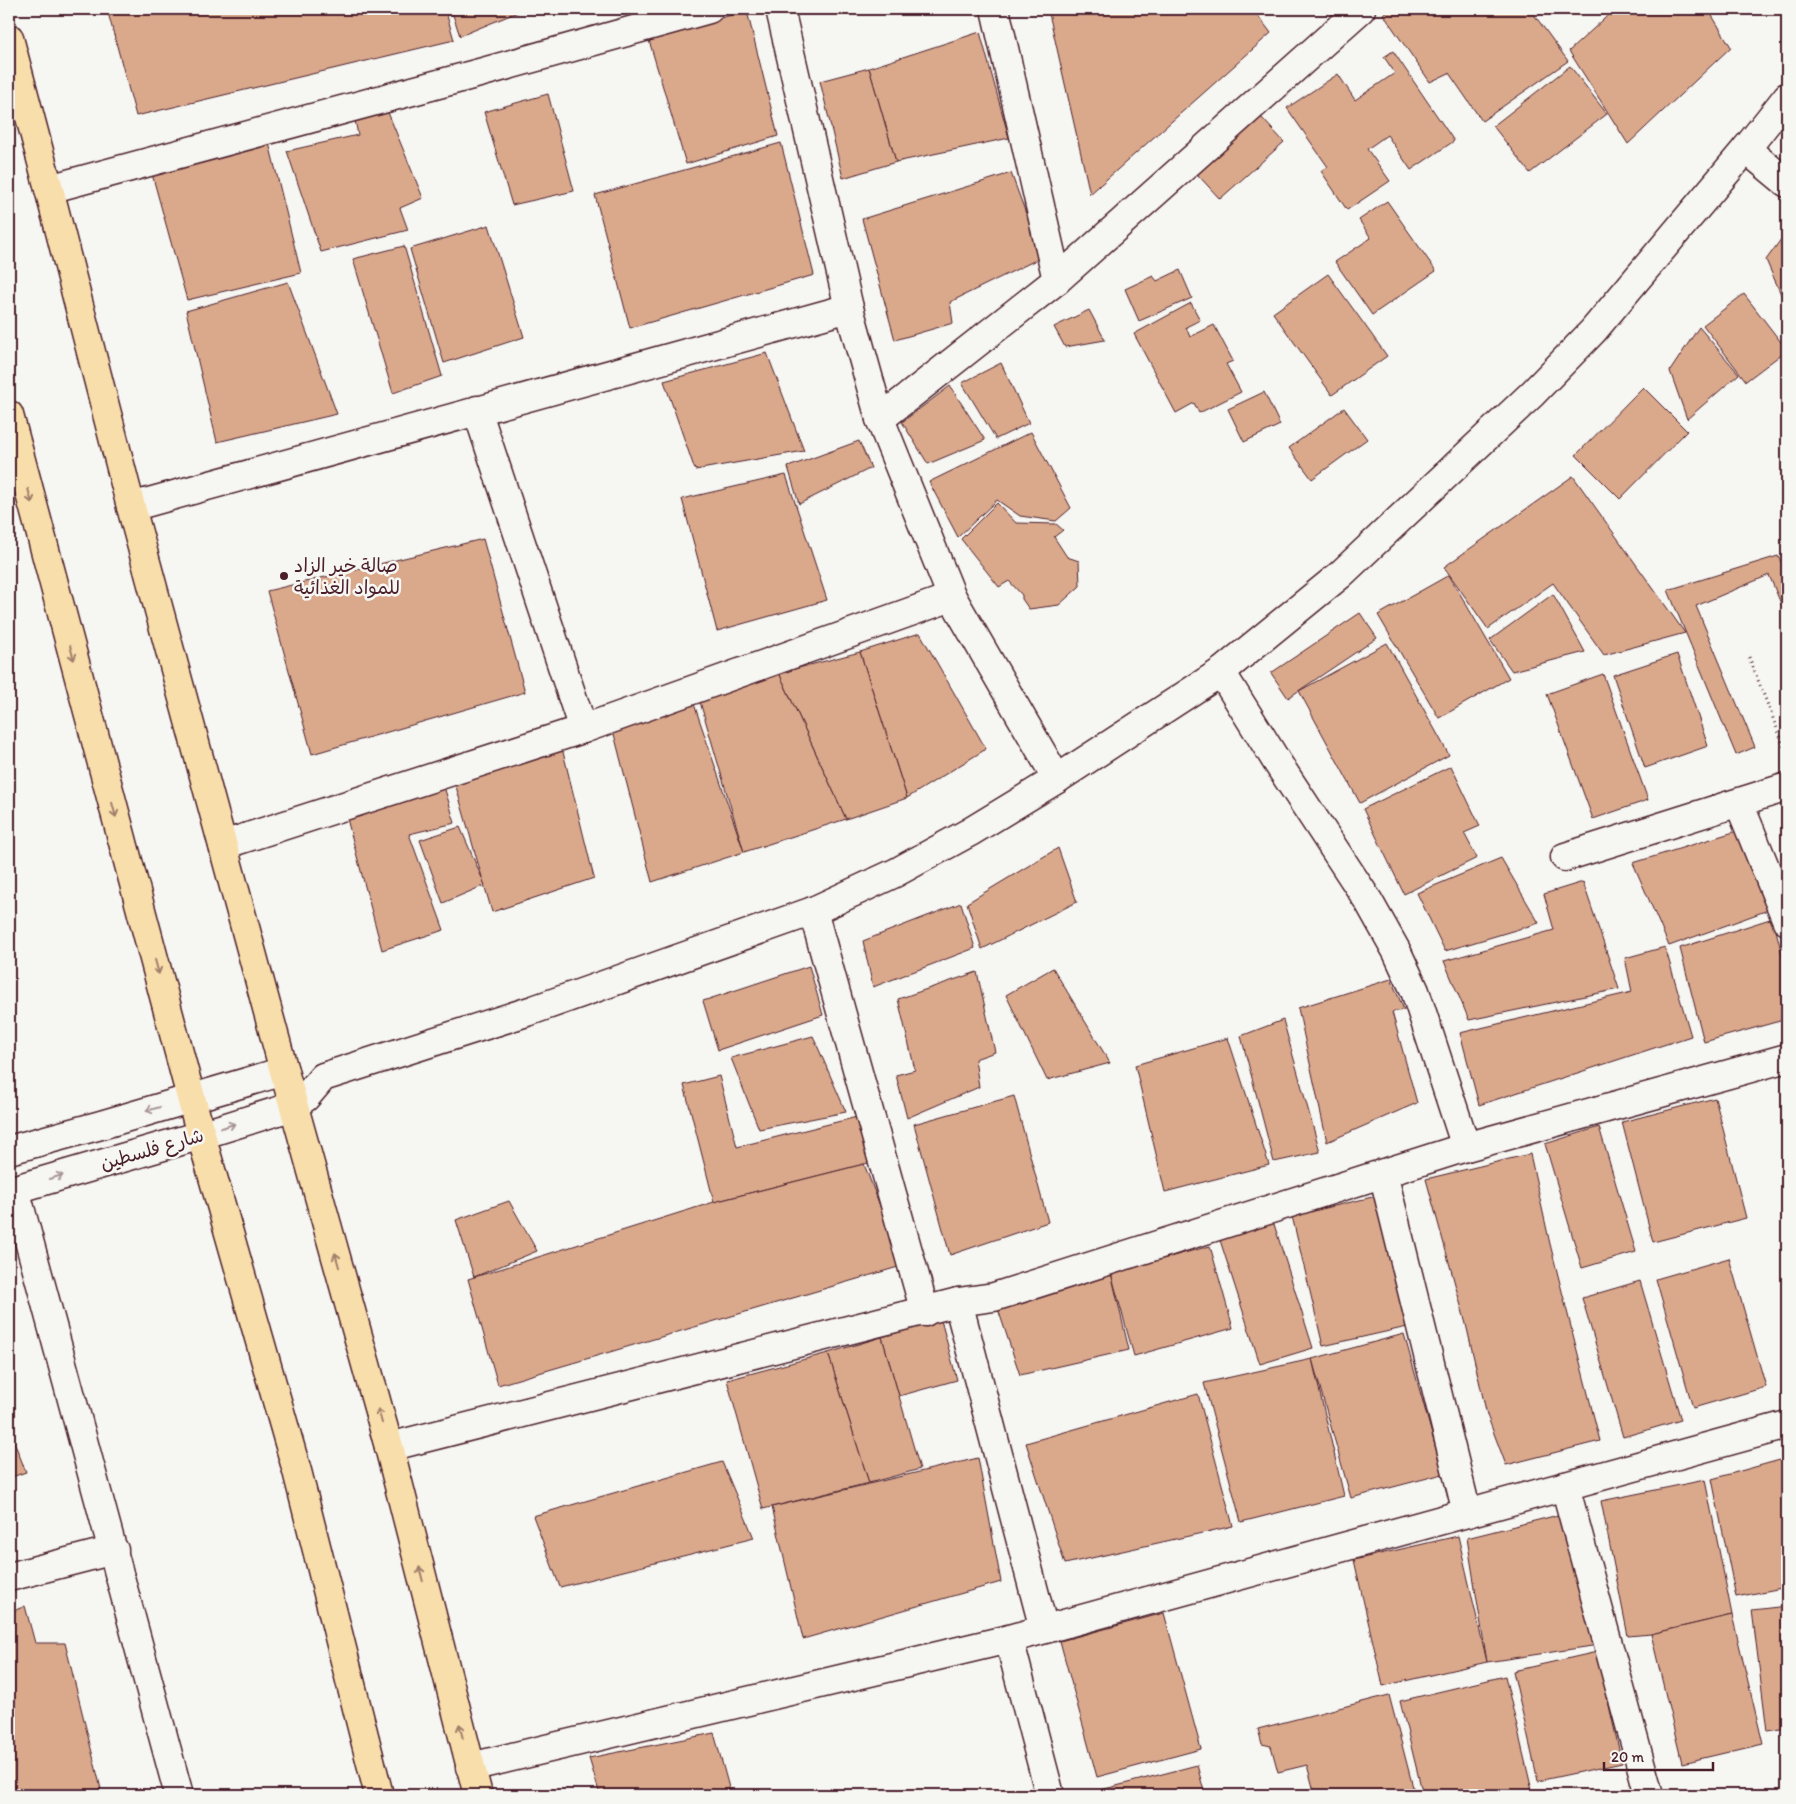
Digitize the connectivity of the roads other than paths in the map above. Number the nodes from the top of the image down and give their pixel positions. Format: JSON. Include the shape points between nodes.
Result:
{"nodes":[{"id":1,"x":709,"y":9,"type":"edge"},
{"id":2,"x":780,"y":9,"type":"edge"},
{"id":3,"x":995,"y":9,"type":"edge"},
{"id":4,"x":1361,"y":9,"type":"edge"},
{"id":5,"x":9,"y":38,"type":"edge"},
{"id":6,"x":1787,"y":96,"type":"edge"},
{"id":7,"x":1746,"y":149,"type":"junction"},
{"id":8,"x":1787,"y":183,"type":"edge"},
{"id":9,"x":49,"y":189,"type":"junction"},
{"id":10,"x":1057,"y":280,"type":"junction"},
{"id":11,"x":849,"y":308,"type":"junction"},
{"id":12,"x":477,"y":410,"type":"junction"},
{"id":13,"x":9,"y":415,"type":"edge"},
{"id":14,"x":880,"y":419,"type":"junction"},
{"id":15,"x":131,"y":507,"type":"junction"},
{"id":16,"x":952,"y":597,"type":"junction"},
{"id":17,"x":1221,"y":672,"type":"junction"},
{"id":18,"x":584,"y":729,"type":"junction"},
{"id":19,"x":1057,"y":779,"type":"junction"},
{"id":20,"x":1787,"y":787,"type":"edge"},
{"id":21,"x":1739,"y":803,"type":"junction"},
{"id":22,"x":223,"y":845,"type":"junction"},
{"id":23,"x":1566,"y":857,"type":"dead end"},
{"id":24,"x":813,"y":912,"type":"junction"},
{"id":25,"x":1787,"y":921,"type":"edge"},
{"id":26,"x":1787,"y":1058,"type":"edge"},
{"id":27,"x":284,"y":1070,"type":"junction"},
{"id":28,"x":323,"y":1077,"type":"junction"},
{"id":29,"x":192,"y":1098,"type":"junction"},
{"id":30,"x":294,"y":1106,"type":"junction"},
{"id":31,"x":201,"y":1135,"type":"junction"},
{"id":32,"x":1466,"y":1147,"type":"junction"},
{"id":33,"x":9,"y":1150,"type":"edge"},
{"id":34,"x":1383,"y":1173,"type":"junction"},
{"id":35,"x":12,"y":1190,"type":"edge"},
{"id":36,"x":958,"y":1302,"type":"junction"},
{"id":37,"x":925,"y":1312,"type":"junction"},
{"id":38,"x":1787,"y":1425,"type":"edge"},
{"id":39,"x":389,"y":1447,"type":"junction"},
{"id":40,"x":1565,"y":1486,"type":"junction"},
{"id":41,"x":1467,"y":1513,"type":"junction"},
{"id":42,"x":114,"y":1550,"type":"junction"},
{"id":43,"x":9,"y":1577,"type":"edge"},
{"id":44,"x":1044,"y":1629,"type":"junction"},
{"id":45,"x":1010,"y":1640,"type":"junction"},
{"id":46,"x":470,"y":1767,"type":"junction"},
{"id":47,"x":179,"y":1795,"type":"edge"},
{"id":48,"x":379,"y":1795,"type":"edge"},
{"id":49,"x":478,"y":1795,"type":"edge"},
{"id":50,"x":1050,"y":1795,"type":"edge"},
{"id":51,"x":1649,"y":1795,"type":"edge"}],
"edges":[{"from":1,"to":9,"type":"street"},
{"from":2,"to":11,"type":"street"},
{"from":3,"to":10,"type":"street"},
{"from":4,"to":10,"type":"street"},
{"from":5,"to":9,"type":"main road"},
{"from":6,"to":7,"type":"street"},
{"from":7,"to":8,"type":"street"},
{"from":7,"to":17,"type":"street","via":[[1593,331],[1532,394],[1340,575]]},
{"from":9,"to":15,"type":"main road"},
{"from":10,"to":14,"type":"street"},
{"from":11,"to":12,"type":"street"},
{"from":11,"to":14,"type":"street"},
{"from":12,"to":15,"type":"street"},
{"from":12,"to":18,"type":"street"},
{"from":13,"to":29,"type":"main road","one_way":true},
{"from":14,"to":16,"type":"street"},
{"from":15,"to":22,"type":"main road"},
{"from":16,"to":18,"type":"street"},
{"from":16,"to":19,"type":"street"},
{"from":17,"to":19,"type":"street"},
{"from":17,"to":32,"type":"street","via":[[1369,902],[1397,952],[1415,990]]},
{"from":18,"to":22,"type":"street"},
{"from":19,"to":24,"type":"street","via":[[895,873]]},
{"from":20,"to":21,"type":"street"},
{"from":21,"to":23,"type":"street"},
{"from":21,"to":25,"type":"street"},
{"from":22,"to":27,"type":"main road"},
{"from":24,"to":28,"type":"street","via":[[533,1010]]},
{"from":24,"to":37,"type":"street"},
{"from":26,"to":32,"type":"street"},
{"from":27,"to":28,"type":"street"},
{"from":27,"to":29,"type":"street","name":"شارع فلسطين"},
{"from":27,"to":30,"type":"main road"},
{"from":28,"to":30,"type":"street"},
{"from":29,"to":31,"type":"main road"},
{"from":29,"to":33,"type":"street","name":"شارع فلسطين","one_way":true},
{"from":31,"to":30,"type":"street","name":"شارع فلسطين","one_way":true},
{"from":39,"to":30,"type":"main road","one_way":true},
{"from":35,"to":31,"type":"street","name":"شارع فلسطين","one_way":true},
{"from":31,"to":48,"type":"main road","via":[[297,1471]]},
{"from":32,"to":34,"type":"street"},
{"from":34,"to":36,"type":"street","via":[[994,1297]]},
{"from":34,"to":41,"type":"street"},
{"from":35,"to":42,"type":"street"},
{"from":36,"to":37,"type":"street"},
{"from":36,"to":44,"type":"street"},
{"from":37,"to":39,"type":"street"},
{"from":38,"to":40,"type":"street"},
{"from":46,"to":39,"type":"main road","one_way":true},
{"from":40,"to":41,"type":"street"},
{"from":40,"to":51,"type":"street"},
{"from":41,"to":44,"type":"street"},
{"from":42,"to":43,"type":"street"},
{"from":42,"to":47,"type":"street"},
{"from":44,"to":45,"type":"street"},
{"from":45,"to":46,"type":"street"},
{"from":45,"to":50,"type":"street"},
{"from":46,"to":49,"type":"main road"}]}
